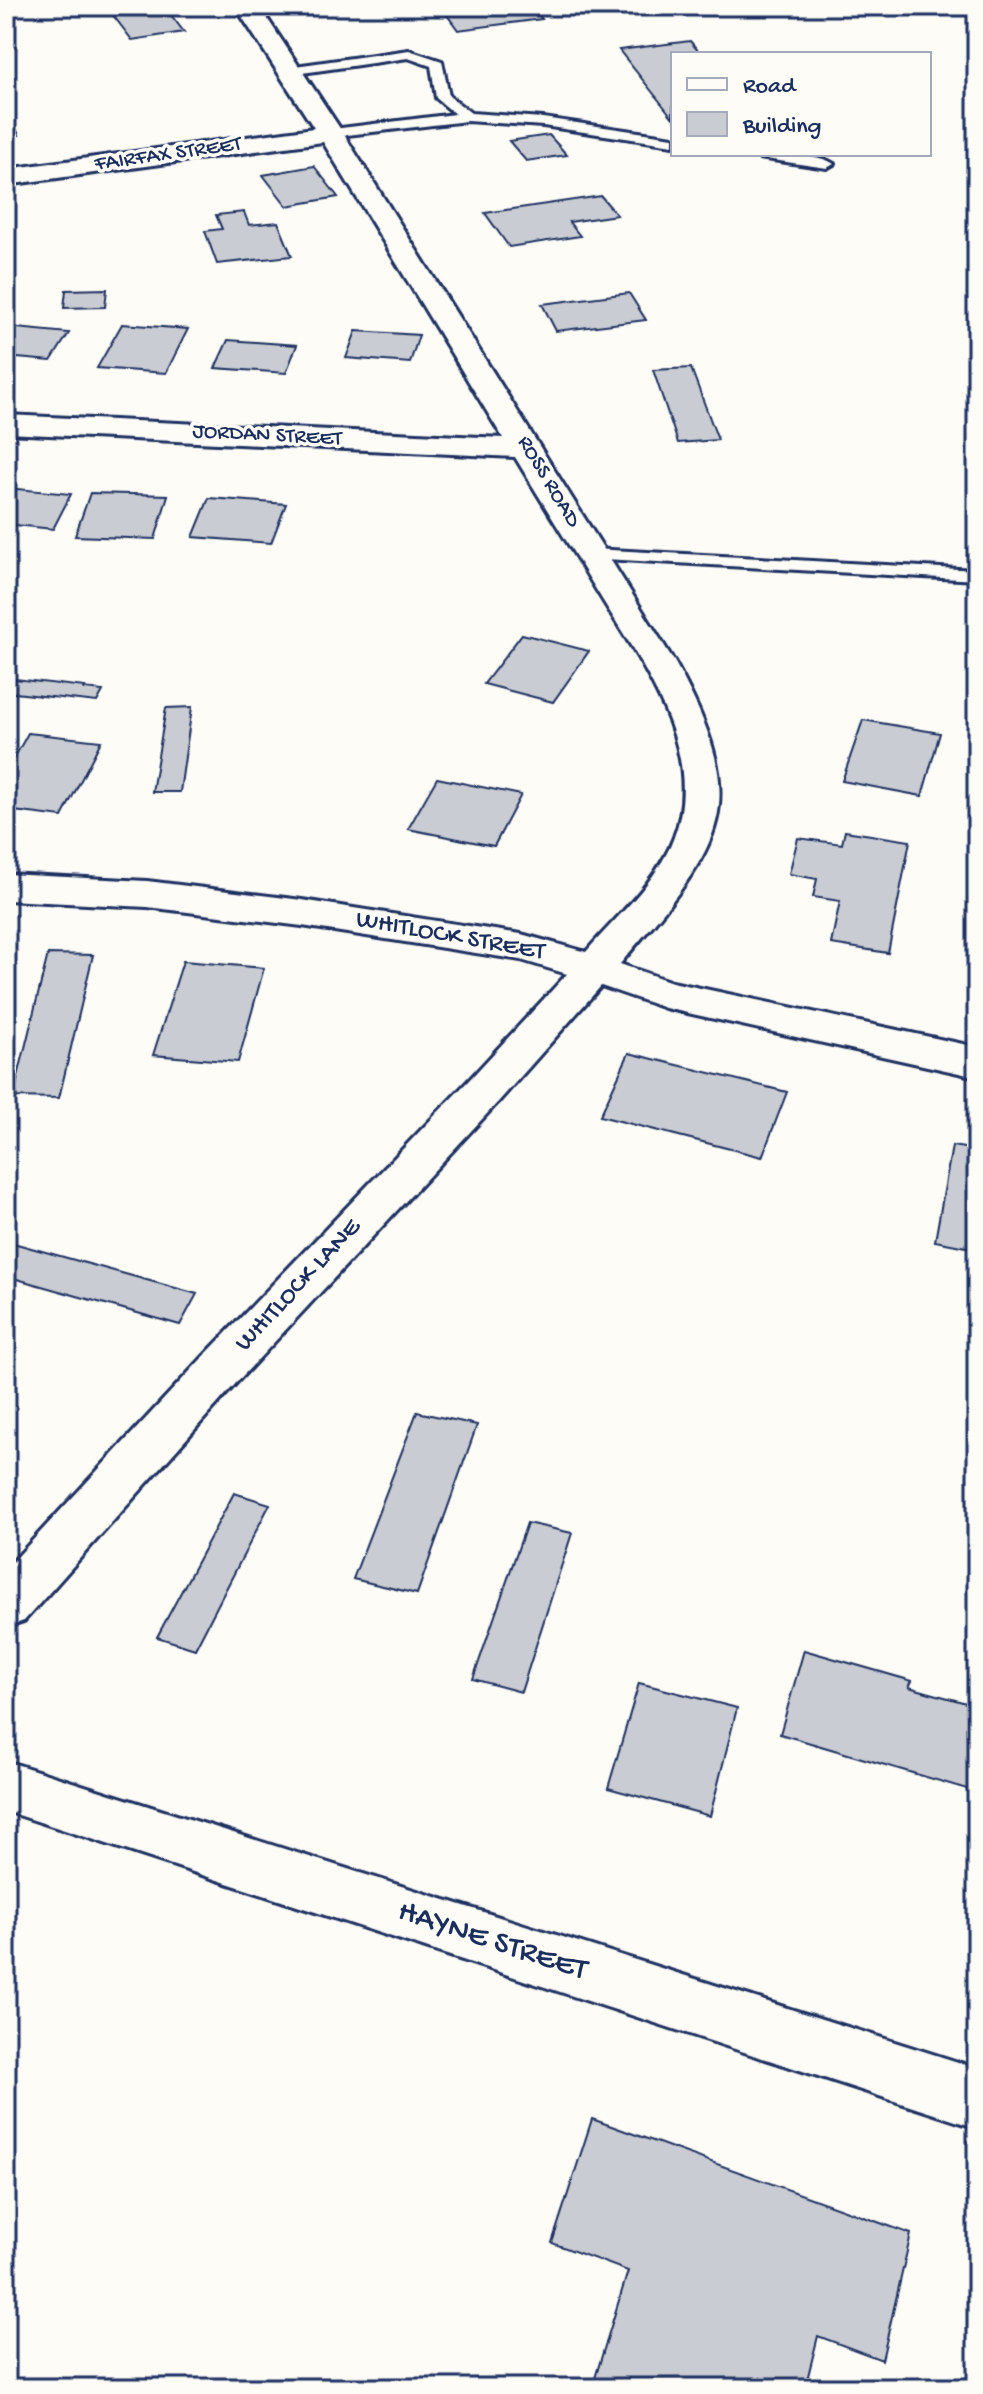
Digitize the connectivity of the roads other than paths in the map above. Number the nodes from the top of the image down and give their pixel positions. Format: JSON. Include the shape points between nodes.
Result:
{"nodes":[{"id":1,"x":247,"y":6,"type":"edge"},
{"id":2,"x":288,"y":71,"type":"junction"},
{"id":3,"x":467,"y":117,"type":"junction"},
{"id":4,"x":330,"y":133,"type":"junction"},
{"id":5,"x":671,"y":141,"type":"edge"},
{"id":6,"x":773,"y":156,"type":"edge"},
{"id":7,"x":827,"y":164,"type":"dead end"},
{"id":8,"x":6,"y":177,"type":"edge"},
{"id":9,"x":6,"y":424,"type":"edge"},
{"id":10,"x":527,"y":448,"type":"junction"},
{"id":11,"x":592,"y":554,"type":"junction"},
{"id":12,"x":977,"y":575,"type":"edge"},
{"id":13,"x":6,"y":887,"type":"edge"},
{"id":14,"x":594,"y":970,"type":"junction"},
{"id":15,"x":977,"y":1062,"type":"edge"},
{"id":16,"x":6,"y":1605,"type":"edge"},
{"id":17,"x":6,"y":1786,"type":"edge"},
{"id":18,"x":977,"y":2098,"type":"edge"}],
"edges":[{"from":1,"to":2,"type":"street","name":"ROSS ROAD"},
{"from":2,"to":3,"type":"lane","via":[[409,54],[437,64],[443,98]]},
{"from":2,"to":4,"type":"street","name":"ROSS ROAD"},
{"from":3,"to":4,"type":"lane"},
{"from":3,"to":5,"type":"lane"},
{"from":4,"to":8,"type":"street","name":"FAIRFAX STREET"},
{"from":4,"to":10,"type":"street","name":"ROSS ROAD"},
{"from":6,"to":7,"type":"lane"},
{"from":9,"to":10,"type":"street","name":"JORDAN STREET"},
{"from":10,"to":11,"type":"street","name":"ROSS ROAD"},
{"from":11,"to":12,"type":"lane"},
{"from":11,"to":14,"type":"street","name":"ROSS ROAD","via":[[681,706],[699,754],[702,793],[695,833],[676,873]]},
{"from":13,"to":14,"type":"street","name":"WHITLOCK STREET","via":[[147,894],[302,913],[521,947]]},
{"from":14,"to":15,"type":"street","name":"WHITLOCK STREET","via":[[665,994]]},
{"from":14,"to":16,"type":"street","name":"WHITLOCK LANE"},
{"from":17,"to":18,"type":"street","name":"HAYNE STREET"}]}
